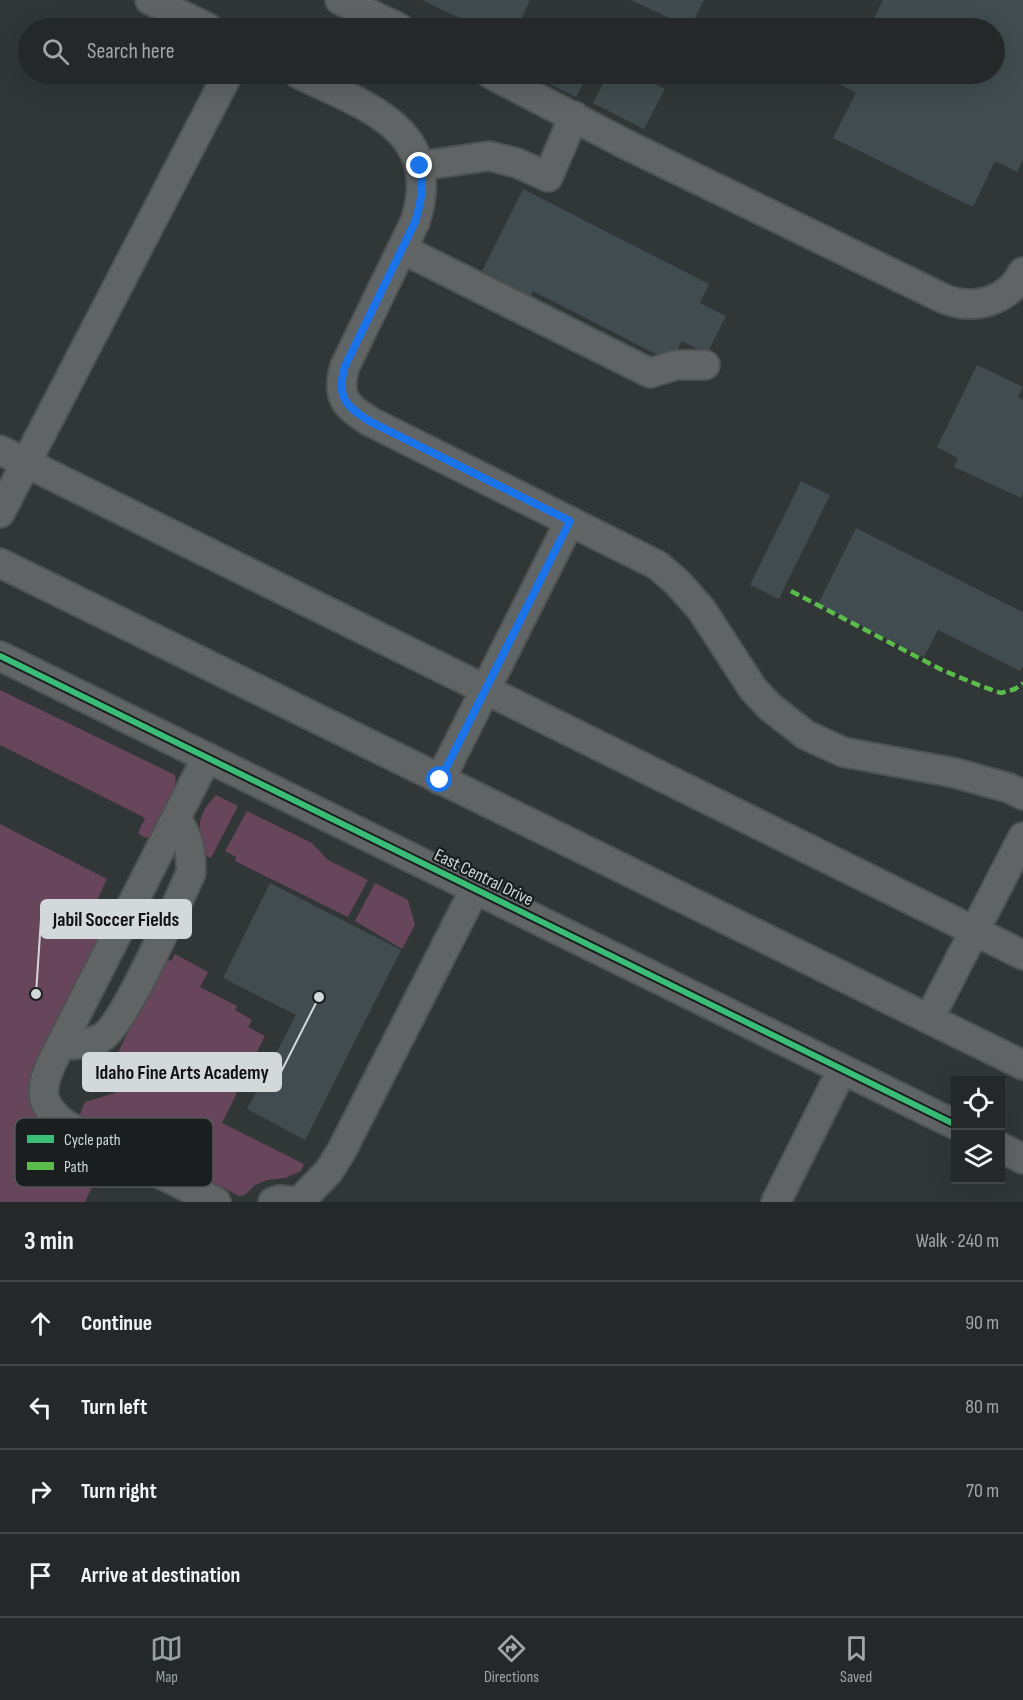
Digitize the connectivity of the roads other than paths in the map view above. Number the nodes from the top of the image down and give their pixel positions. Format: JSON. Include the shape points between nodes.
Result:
{"nodes":[{"id":1,"x":150,"y":0,"type":"edge"},
{"id":2,"x":340,"y":0,"type":"edge"},
{"id":3,"x":187,"y":18,"type":"edge"},
{"id":4,"x":378,"y":18,"type":"edge"},
{"id":5,"x":223,"y":84,"type":"edge"},
{"id":6,"x":320,"y":84,"type":"edge"},
{"id":7,"x":511,"y":84,"type":"edge"},
{"id":8,"x":574,"y":116,"type":"junction"},
{"id":9,"x":420,"y":166,"type":"junction"},
{"id":10,"x":402,"y":249,"type":"junction"},
{"id":11,"x":1023,"y":272,"type":"edge"},
{"id":12,"x":705,"y":365,"type":"dead end"},
{"id":13,"x":0,"y":450,"type":"edge"},
{"id":14,"x":27,"y":464,"type":"junction"},
{"id":15,"x":0,"y":513,"type":"edge"},
{"id":16,"x":570,"y":521,"type":"junction"},
{"id":17,"x":0,"y":563,"type":"edge"},
{"id":18,"x":0,"y":656,"type":"edge"},
{"id":19,"x":486,"y":689,"type":"junction"},
{"id":20,"x":207,"y":757,"type":"junction"},
{"id":21,"x":440,"y":780,"type":"junction"},
{"id":22,"x":1023,"y":795,"type":"edge"},
{"id":23,"x":176,"y":818,"type":"junction"},
{"id":24,"x":1023,"y":837,"type":"edge"},
{"id":25,"x":476,"y":889,"type":"junction"},
{"id":26,"x":976,"y":931,"type":"junction"},
{"id":27,"x":1023,"y":955,"type":"edge"},
{"id":28,"x":929,"y":1019,"type":"junction"},
{"id":29,"x":61,"y":1045,"type":"junction"},
{"id":30,"x":1023,"y":1065,"type":"edge"},
{"id":31,"x":842,"y":1070,"type":"junction"},
{"id":32,"x":57,"y":1118,"type":"edge"},
{"id":33,"x":951,"y":1123,"type":"edge"},
{"id":34,"x":1005,"y":1150,"type":"edge"},
{"id":35,"x":1023,"y":1158,"type":"edge"},
{"id":36,"x":187,"y":1187,"type":"edge"},
{"id":37,"x":216,"y":1202,"type":"edge"},
{"id":38,"x":273,"y":1202,"type":"edge"},
{"id":39,"x":299,"y":1202,"type":"edge"},
{"id":40,"x":776,"y":1202,"type":"edge"}],
"edges":[{"from":1,"to":3,"type":"street"},
{"from":2,"to":4,"type":"street"},
{"from":5,"to":14,"type":"street"},
{"from":6,"to":9,"type":"street","via":[[380,113],[398,128]]},
{"from":7,"to":8,"type":"street"},
{"from":8,"to":9,"type":"street","via":[[548,177],[489,156]]},
{"from":8,"to":11,"type":"street","via":[[954,302],[974,304],[993,299],[1009,292]]},
{"from":9,"to":10,"type":"street","via":[[421,203]]},
{"from":10,"to":12,"type":"street","via":[[650,373],[676,365]]},
{"from":10,"to":16,"type":"street","via":[[345,366],[340,383],[344,400],[371,422]]},
{"from":13,"to":14,"type":"street"},
{"from":14,"to":15,"type":"street"},
{"from":14,"to":19,"type":"street"},
{"from":16,"to":19,"type":"street"},
{"from":16,"to":22,"type":"street","via":[[640,555],[677,582],[700,609],[753,689],[806,735],[843,752],[955,773]]},
{"from":17,"to":21,"type":"street"},
{"from":18,"to":20,"type":"street","name":"East Central Drive"},
{"from":19,"to":21,"type":"street"},
{"from":19,"to":26,"type":"street"},
{"from":20,"to":23,"type":"street"},
{"from":20,"to":25,"type":"street","name":"East Central Drive"},
{"from":21,"to":28,"type":"street"},
{"from":23,"to":29,"type":"street"},
{"from":23,"to":29,"type":"street","via":[[192,850],[191,873],[121,1016],[103,1037]]},
{"from":24,"to":26,"type":"street"},
{"from":25,"to":31,"type":"street","name":"East Central Drive"},
{"from":25,"to":39,"type":"street","via":[[342,1150],[329,1171]]},
{"from":26,"to":27,"type":"street"},
{"from":26,"to":28,"type":"street"},
{"from":28,"to":30,"type":"street"},
{"from":29,"to":32,"type":"street","via":[[44,1080],[44,1100]]},
{"from":31,"to":33,"type":"street","name":"East Central Drive"},
{"from":31,"to":40,"type":"street"},
{"from":34,"to":35,"type":"street"},
{"from":36,"to":37,"type":"street"},
{"from":38,"to":39,"type":"street"}]}
